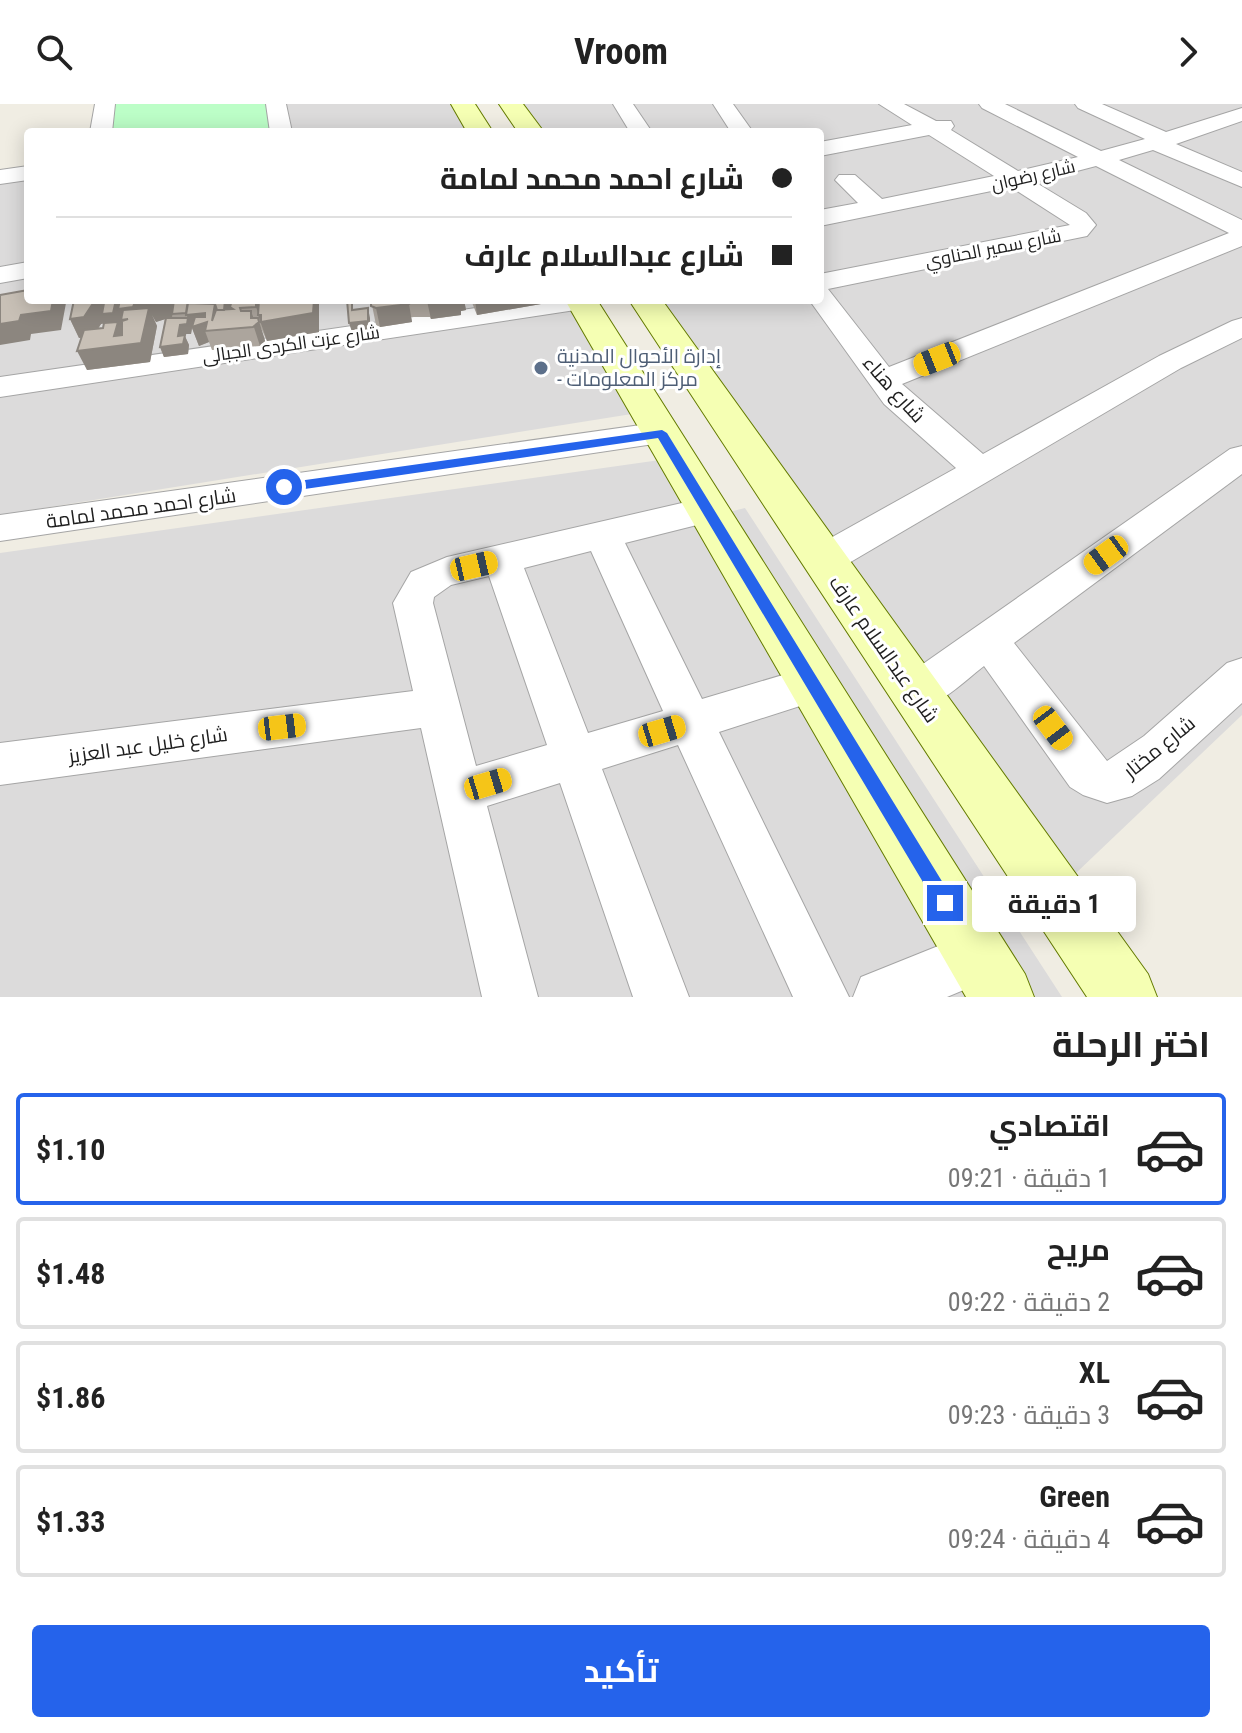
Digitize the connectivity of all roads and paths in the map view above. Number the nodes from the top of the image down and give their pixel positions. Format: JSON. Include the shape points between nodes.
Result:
{"nodes":[{"id":1,"x":106,"y":104,"type":"edge"},
{"id":2,"x":276,"y":104,"type":"edge"},
{"id":3,"x":463,"y":104,"type":"edge"},
{"id":4,"x":511,"y":104,"type":"edge"},
{"id":5,"x":623,"y":104,"type":"edge"},
{"id":6,"x":889,"y":104,"type":"edge"},
{"id":7,"x":733,"y":106,"type":"edge"},
{"id":8,"x":1082,"y":110,"type":"edge"},
{"id":9,"x":1242,"y":114,"type":"edge"},
{"id":10,"x":985,"y":115,"type":"edge"},
{"id":11,"x":1031,"y":124,"type":"junction"},
{"id":12,"x":102,"y":128,"type":"edge"},
{"id":13,"x":280,"y":128,"type":"edge"},
{"id":14,"x":478,"y":128,"type":"edge"},
{"id":15,"x":528,"y":128,"type":"edge"},
{"id":16,"x":638,"y":128,"type":"edge"},
{"id":17,"x":741,"y":128,"type":"edge"},
{"id":18,"x":933,"y":128,"type":"junction"},
{"id":19,"x":1162,"y":142,"type":"junction"},
{"id":20,"x":824,"y":148,"type":"edge"},
{"id":21,"x":1103,"y":159,"type":"junction"},
{"id":22,"x":24,"y":174,"type":"edge"},
{"id":23,"x":0,"y":177,"type":"edge"},
{"id":24,"x":932,"y":178,"type":"dead end"},
{"id":25,"x":847,"y":180,"type":"dead end"},
{"id":26,"x":1015,"y":180,"type":"junction"},
{"id":27,"x":1242,"y":180,"type":"edge"},
{"id":28,"x":955,"y":193,"type":"junction"},
{"id":29,"x":876,"y":207,"type":"junction"},
{"id":30,"x":824,"y":217,"type":"edge"},
{"id":31,"x":1242,"y":230,"type":"edge"},
{"id":32,"x":1242,"y":237,"type":"edge"},
{"id":33,"x":24,"y":271,"type":"edge"},
{"id":34,"x":0,"y":275,"type":"edge"},
{"id":35,"x":824,"y":281,"type":"edge"},
{"id":36,"x":824,"y":301,"type":"edge"},
{"id":37,"x":589,"y":313,"type":"edge"},
{"id":38,"x":655,"y":314,"type":"edge"},
{"id":39,"x":1242,"y":327,"type":"edge"},
{"id":40,"x":882,"y":381,"type":"junction"},
{"id":41,"x":0,"y":387,"type":"edge"},
{"id":42,"x":709,"y":394,"type":"junction"},
{"id":43,"x":657,"y":426,"type":"junction"},
{"id":44,"x":1242,"y":457,"type":"edge"},
{"id":45,"x":981,"y":471,"type":"junction"},
{"id":46,"x":708,"y":510,"type":"junction"},
{"id":47,"x":0,"y":528,"type":"edge"},
{"id":48,"x":602,"y":535,"type":"junction"},
{"id":49,"x":502,"y":559,"type":"junction"},
{"id":50,"x":823,"y":560,"type":"junction"},
{"id":51,"x":988,"y":640,"type":"junction"},
{"id":52,"x":1242,"y":676,"type":"edge"},
{"id":53,"x":813,"y":684,"type":"junction"},
{"id":54,"x":915,"y":693,"type":"junction"},
{"id":55,"x":438,"y":707,"type":"junction"},
{"id":56,"x":691,"y":722,"type":"junction"},
{"id":57,"x":574,"y":758,"type":"junction"},
{"id":58,"x":0,"y":764,"type":"edge"},
{"id":59,"x":460,"y":793,"type":"junction"},
{"id":60,"x":990,"y":977,"type":"edge"},
{"id":61,"x":510,"y":997,"type":"edge"},
{"id":62,"x":661,"y":997,"type":"edge"},
{"id":63,"x":821,"y":997,"type":"edge"},
{"id":64,"x":881,"y":997,"type":"edge"},
{"id":65,"x":1125,"y":997,"type":"edge"}],
"edges":[{"from":1,"to":12,"type":"street"},
{"from":2,"to":13,"type":"street"},
{"from":3,"to":14,"type":"main road"},
{"from":4,"to":15,"type":"main road"},
{"from":5,"to":16,"type":"street"},
{"from":6,"to":18,"type":"street"},
{"from":7,"to":17,"type":"street"},
{"from":8,"to":11,"type":"street"},
{"from":8,"to":19,"type":"street"},
{"from":9,"to":19,"type":"street","name":"شارع رضوان"},
{"from":10,"to":11,"type":"street"},
{"from":10,"to":18,"type":"street"},
{"from":11,"to":21,"type":"street"},
{"from":18,"to":20,"type":"street"},
{"from":18,"to":26,"type":"street"},
{"from":19,"to":21,"type":"street","name":"شارع رضوان"},
{"from":19,"to":27,"type":"street"},
{"from":21,"to":26,"type":"street","name":"شارع رضوان"},
{"from":21,"to":31,"type":"street"},
{"from":22,"to":23,"type":"street"},
{"from":24,"to":28,"type":"street"},
{"from":25,"to":29,"type":"street"},
{"from":26,"to":28,"type":"street","name":"شارع رضوان"},
{"from":26,"to":35,"type":"street","name":"شارع سمير الحناوي","via":[[1077,218],[1082,228]]},
{"from":28,"to":29,"type":"street","name":"شارع رضوان"},
{"from":29,"to":30,"type":"street","name":"شارع رضوان"},
{"from":32,"to":40,"type":"street"},
{"from":33,"to":34,"type":"street"},
{"from":36,"to":40,"type":"street","name":"شارع هناء"},
{"from":37,"to":38,"type":"main road","via":[[637,342],[649,340]]},
{"from":37,"to":41,"type":"street","name":"شارع عزت الكردى الجبالى"},
{"from":37,"to":43,"type":"main road"},
{"from":38,"to":42,"type":"main road","name":"شارع عبدالسلام عارف"},
{"from":39,"to":45,"type":"street","via":[[1170,362]]},
{"from":40,"to":45,"type":"street","name":"شارع هناء","via":[[912,414]]},
{"from":42,"to":43,"type":"main road","via":[[670,396],[655,409]]},
{"from":42,"to":50,"type":"main road","name":"شارع عبدالسلام عارف"},
{"from":43,"to":46,"type":"main road"},
{"from":43,"to":47,"type":"street","name":"شارع احمد محمد لمامة"},
{"from":44,"to":51,"type":"street"},
{"from":45,"to":50,"type":"street"},
{"from":46,"to":48,"type":"street"},
{"from":46,"to":53,"type":"main road"},
{"from":48,"to":49,"type":"street"},
{"from":48,"to":56,"type":"street"},
{"from":49,"to":55,"type":"street","via":[[436,575],[414,595]]},
{"from":49,"to":57,"type":"street"},
{"from":50,"to":54,"type":"main road","name":"شارع عبدالسلام عارف"},
{"from":51,"to":52,"type":"street","name":"شارع مختار","via":[[1086,772],[1108,782],[1145,763]]},
{"from":51,"to":54,"type":"street"},
{"from":53,"to":56,"type":"street"},
{"from":53,"to":60,"type":"main road"},
{"from":54,"to":65,"type":"main road","name":"شارع عبدالسلام عارف"},
{"from":55,"to":58,"type":"street","name":"شارع خليل عبد العزيز"},
{"from":55,"to":59,"type":"street"},
{"from":56,"to":57,"type":"street"},
{"from":56,"to":63,"type":"street"},
{"from":57,"to":59,"type":"street"},
{"from":57,"to":62,"type":"street"},
{"from":59,"to":61,"type":"street"},
{"from":60,"to":64,"type":"street"}]}
